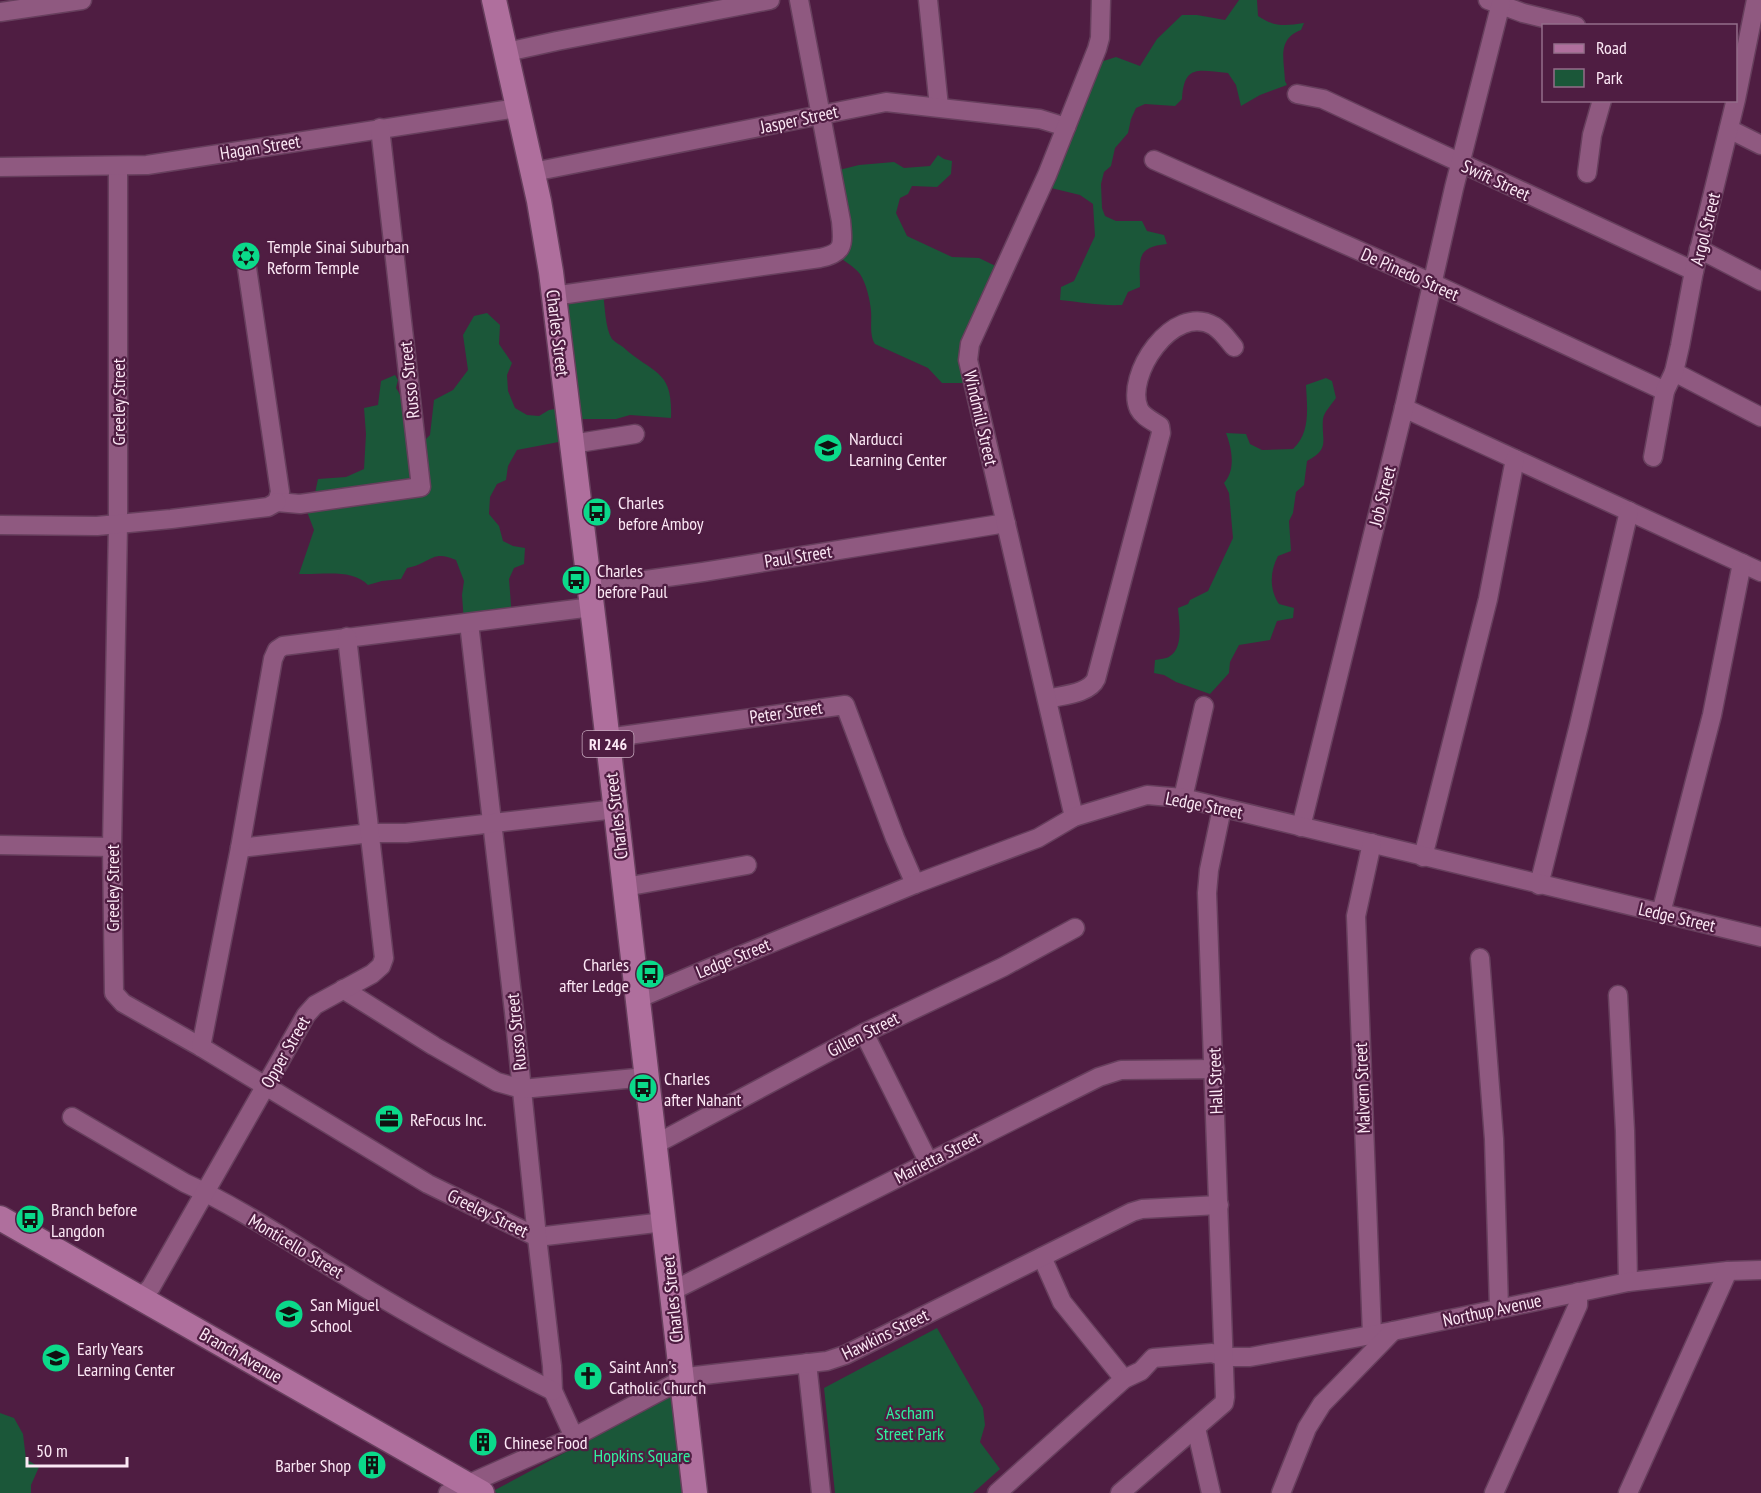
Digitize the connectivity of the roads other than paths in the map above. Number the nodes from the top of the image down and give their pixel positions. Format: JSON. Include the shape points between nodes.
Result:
{"nodes":[{"id":1,"x":82,"y":0,"type":"edge"},
{"id":2,"x":494,"y":0,"type":"edge"},
{"id":3,"x":771,"y":0,"type":"edge"},
{"id":4,"x":799,"y":0,"type":"edge"},
{"id":5,"x":928,"y":0,"type":"edge"},
{"id":6,"x":1101,"y":0,"type":"edge"},
{"id":7,"x":1495,"y":2,"type":"edge"},
{"id":8,"x":1758,"y":4,"type":"edge"},
{"id":9,"x":1525,"y":6,"type":"edge"},
{"id":10,"x":0,"y":12,"type":"edge"},
{"id":11,"x":1571,"y":24,"type":"edge"},
{"id":12,"x":507,"y":52,"type":"junction"},
{"id":13,"x":1739,"y":64,"type":"edge"},
{"id":14,"x":1297,"y":94,"type":"dead end"},
{"id":15,"x":1601,"y":102,"type":"edge"},
{"id":16,"x":1733,"y":102,"type":"edge"},
{"id":17,"x":939,"y":107,"type":"junction"},
{"id":18,"x":518,"y":108,"type":"junction"},
{"id":19,"x":822,"y":114,"type":"junction"},
{"id":20,"x":1066,"y":127,"type":"junction"},
{"id":21,"x":380,"y":128,"type":"junction"},
{"id":22,"x":1729,"y":129,"type":"junction"},
{"id":23,"x":1761,"y":145,"type":"edge"},
{"id":24,"x":1154,"y":160,"type":"dead end"},
{"id":25,"x":1460,"y":164,"type":"junction"},
{"id":26,"x":118,"y":166,"type":"junction"},
{"id":27,"x":0,"y":167,"type":"edge"},
{"id":28,"x":533,"y":172,"type":"junction"},
{"id":29,"x":1587,"y":173,"type":"dead end"},
{"id":30,"x":1699,"y":249,"type":"junction"},
{"id":31,"x":247,"y":268,"type":"dead end"},
{"id":32,"x":1694,"y":271,"type":"junction"},
{"id":33,"x":1761,"y":281,"type":"edge"},
{"id":34,"x":1432,"y":283,"type":"junction"},
{"id":35,"x":553,"y":296,"type":"junction"},
{"id":36,"x":1234,"y":346,"type":"dead end"},
{"id":37,"x":1674,"y":372,"type":"junction"},
{"id":38,"x":1665,"y":392,"type":"junction"},
{"id":39,"x":1404,"y":408,"type":"junction"},
{"id":40,"x":1761,"y":417,"type":"edge"},
{"id":41,"x":635,"y":434,"type":"dead end"},
{"id":42,"x":572,"y":444,"type":"junction"},
{"id":43,"x":1653,"y":457,"type":"dead end"},
{"id":44,"x":1515,"y":459,"type":"junction"},
{"id":45,"x":277,"y":502,"type":"junction"},
{"id":46,"x":1629,"y":511,"type":"junction"},
{"id":47,"x":1006,"y":523,"type":"junction"},
{"id":48,"x":118,"y":524,"type":"junction"},
{"id":49,"x":0,"y":525,"type":"edge"},
{"id":50,"x":1742,"y":563,"type":"junction"},
{"id":51,"x":1761,"y":572,"type":"edge"},
{"id":52,"x":590,"y":597,"type":"junction"},
{"id":53,"x":469,"y":623,"type":"junction"},
{"id":54,"x":347,"y":638,"type":"junction"},
{"id":55,"x":1047,"y":699,"type":"junction"},
{"id":56,"x":1204,"y":706,"type":"dead end"},
{"id":57,"x":607,"y":738,"type":"junction"},
{"id":58,"x":1183,"y":798,"type":"junction"},
{"id":59,"x":1221,"y":808,"type":"junction"},
{"id":60,"x":616,"y":809,"type":"junction"},
{"id":61,"x":1074,"y":817,"type":"junction"},
{"id":62,"x":492,"y":822,"type":"junction"},
{"id":63,"x":1300,"y":827,"type":"junction"},
{"id":64,"x":370,"y":832,"type":"junction"},
{"id":65,"x":1372,"y":843,"type":"junction"},
{"id":66,"x":0,"y":845,"type":"edge"},
{"id":67,"x":112,"y":847,"type":"junction"},
{"id":68,"x":240,"y":848,"type":"junction"},
{"id":69,"x":1423,"y":857,"type":"junction"},
{"id":70,"x":747,"y":865,"type":"dead end"},
{"id":71,"x":915,"y":884,"type":"junction"},
{"id":72,"x":1539,"y":885,"type":"junction"},
{"id":73,"x":625,"y":887,"type":"junction"},
{"id":74,"x":1661,"y":913,"type":"junction"},
{"id":75,"x":1075,"y":928,"type":"dead end"},
{"id":76,"x":1761,"y":937,"type":"edge"},
{"id":77,"x":1480,"y":958,"type":"dead end"},
{"id":78,"x":344,"y":988,"type":"junction"},
{"id":79,"x":1618,"y":995,"type":"dead end"},
{"id":80,"x":638,"y":999,"type":"junction"},
{"id":81,"x":864,"y":1033,"type":"junction"},
{"id":82,"x":201,"y":1047,"type":"junction"},
{"id":83,"x":1215,"y":1069,"type":"junction"},
{"id":84,"x":646,"y":1077,"type":"junction"},
{"id":85,"x":265,"y":1086,"type":"junction"},
{"id":86,"x":522,"y":1089,"type":"junction"},
{"id":87,"x":72,"y":1117,"type":"dead end"},
{"id":88,"x":654,"y":1145,"type":"junction"},
{"id":89,"x":928,"y":1161,"type":"junction"},
{"id":90,"x":204,"y":1192,"type":"junction"},
{"id":91,"x":1218,"y":1205,"type":"junction"},
{"id":92,"x":0,"y":1218,"type":"edge"},
{"id":93,"x":664,"y":1222,"type":"junction"},
{"id":94,"x":537,"y":1237,"type":"junction"},
{"id":95,"x":1042,"y":1257,"type":"junction"},
{"id":96,"x":1761,"y":1270,"type":"edge"},
{"id":97,"x":1728,"y":1271,"type":"junction"},
{"id":98,"x":1629,"y":1282,"type":"junction"},
{"id":99,"x":672,"y":1291,"type":"junction"},
{"id":100,"x":1578,"y":1292,"type":"junction"},
{"id":101,"x":141,"y":1297,"type":"junction"},
{"id":102,"x":1499,"y":1308,"type":"junction"},
{"id":103,"x":1394,"y":1331,"type":"junction"},
{"id":104,"x":1372,"y":1335,"type":"junction"},
{"id":105,"x":1224,"y":1357,"type":"junction"},
{"id":106,"x":807,"y":1363,"type":"junction"},
{"id":107,"x":1124,"y":1379,"type":"junction"},
{"id":108,"x":681,"y":1380,"type":"junction"},
{"id":109,"x":553,"y":1391,"type":"junction"},
{"id":110,"x":1196,"y":1428,"type":"junction"},
{"id":111,"x":574,"y":1437,"type":"junction"},
{"id":112,"x":465,"y":1490,"type":"edge"},
{"id":113,"x":695,"y":1493,"type":"edge"},
{"id":114,"x":821,"y":1493,"type":"edge"},
{"id":115,"x":997,"y":1493,"type":"edge"},
{"id":116,"x":1120,"y":1493,"type":"edge"},
{"id":117,"x":1210,"y":1493,"type":"edge"},
{"id":118,"x":1281,"y":1493,"type":"edge"},
{"id":119,"x":1494,"y":1493,"type":"edge"},
{"id":120,"x":1628,"y":1493,"type":"edge"}],
"edges":[{"from":1,"to":10,"type":"street"},
{"from":2,"to":12,"type":"main road","name":"Charles Street","number":"RI 246"},
{"from":3,"to":12,"type":"street"},
{"from":4,"to":19,"type":"street"},
{"from":5,"to":17,"type":"street"},
{"from":6,"to":20,"type":"street","name":"Windmill Street","via":[[1100,38]]},
{"from":7,"to":9,"type":"street"},
{"from":7,"to":25,"type":"street","name":"Job Street"},
{"from":8,"to":13,"type":"street","name":"Argol Street"},
{"from":9,"to":11,"type":"street"},
{"from":12,"to":18,"type":"main road","name":"Charles Street","number":"RI 246"},
{"from":14,"to":25,"type":"street","name":"Swift Street","via":[[1323,99]]},
{"from":15,"to":29,"type":"street"},
{"from":16,"to":22,"type":"street","name":"Argol Street"},
{"from":17,"to":19,"type":"street","name":"Jasper Street","via":[[886,102]]},
{"from":17,"to":20,"type":"street","name":"Jasper Street","via":[[1040,119]]},
{"from":18,"to":21,"type":"street","name":"Hagan Street"},
{"from":18,"to":28,"type":"main road","name":"Charles Street","number":"RI 246"},
{"from":19,"to":28,"type":"street","name":"Jasper Street"},
{"from":19,"to":35,"type":"street","via":[[841,221],[841,249],[820,258]]},
{"from":20,"to":47,"type":"street","name":"Windmill Street","via":[[968,353],[971,381]]},
{"from":21,"to":26,"type":"street","name":"Hagan Street","via":[[164,163]]},
{"from":21,"to":45,"type":"street","name":"Russo Street","via":[[421,487],[300,504]]},
{"from":22,"to":23,"type":"street"},
{"from":22,"to":30,"type":"street","name":"Argol Street"},
{"from":24,"to":34,"type":"street","name":"De Pinedo Street"},
{"from":25,"to":32,"type":"street","name":"Swift Street"},
{"from":25,"to":34,"type":"street","name":"Job Street"},
{"from":26,"to":27,"type":"street","name":"Hagan Street"},
{"from":26,"to":48,"type":"street","name":"Greeley Street"},
{"from":28,"to":35,"type":"main road","name":"Charles Street","number":"RI 246"},
{"from":30,"to":32,"type":"street","name":"Argol Street"},
{"from":30,"to":33,"type":"street"},
{"from":31,"to":45,"type":"street","via":[[280,492]]},
{"from":32,"to":37,"type":"street","name":"Argol Street"},
{"from":34,"to":38,"type":"street","name":"De Pinedo Street"},
{"from":34,"to":39,"type":"street","name":"Job Street"},
{"from":35,"to":42,"type":"main road","name":"Charles Street","number":"RI 246"},
{"from":36,"to":55,"type":"street","via":[[1215,327],[1202,322],[1186,323],[1158,340],[1144,364],[1135,397],[1140,412],[1160,426],[1159,442],[1096,679],[1086,689]]},
{"from":37,"to":38,"type":"street","name":"Argol Street"},
{"from":37,"to":40,"type":"street"},
{"from":38,"to":43,"type":"street","name":"Argol Street"},
{"from":39,"to":44,"type":"street"},
{"from":39,"to":63,"type":"street","name":"Job Street"},
{"from":41,"to":42,"type":"street"},
{"from":42,"to":52,"type":"main road","name":"Charles Street","number":"RI 246"},
{"from":44,"to":46,"type":"street"},
{"from":44,"to":69,"type":"street","via":[[1488,599]]},
{"from":45,"to":48,"type":"street","via":[[268,507]]},
{"from":46,"to":50,"type":"street"},
{"from":46,"to":72,"type":"street"},
{"from":47,"to":52,"type":"street","name":"Paul Street","via":[[703,572]]},
{"from":47,"to":55,"type":"street","name":"Windmill Street"},
{"from":48,"to":49,"type":"street"},
{"from":48,"to":67,"type":"street","name":"Greeley Street"},
{"from":50,"to":51,"type":"street"},
{"from":50,"to":74,"type":"street","via":[[1712,715]]},
{"from":52,"to":53,"type":"street","name":"Paul Street"},
{"from":52,"to":57,"type":"main road","name":"Charles Street","number":"RI 246"},
{"from":53,"to":54,"type":"street","name":"Paul Street"},
{"from":53,"to":62,"type":"street","name":"Russo Street"},
{"from":54,"to":64,"type":"street","name":"Opper Street"},
{"from":54,"to":68,"type":"street","name":"Paul Street","via":[[277,650]]},
{"from":55,"to":61,"type":"street","name":"Windmill Street"},
{"from":56,"to":58,"type":"street"},
{"from":57,"to":60,"type":"main road","name":"Charles Street","number":"RI 246"},
{"from":57,"to":71,"type":"street","name":"Peter Street","via":[[845,705]]},
{"from":58,"to":59,"type":"street","name":"Ledge Street"},
{"from":58,"to":61,"type":"street","name":"Ledge Street","via":[[1147,795]]},
{"from":59,"to":63,"type":"street","name":"Ledge Street"},
{"from":59,"to":83,"type":"street","name":"Hall Street","via":[[1207,893]]},
{"from":60,"to":62,"type":"street"},
{"from":60,"to":73,"type":"main road","name":"Charles Street","number":"RI 246"},
{"from":61,"to":71,"type":"street","name":"Ledge Street","via":[[1038,838]]},
{"from":62,"to":64,"type":"street","via":[[406,833]]},
{"from":62,"to":86,"type":"street","name":"Russo Street"},
{"from":63,"to":65,"type":"street","name":"Ledge Street"},
{"from":64,"to":68,"type":"street"},
{"from":64,"to":78,"type":"street","name":"Opper Street","via":[[384,958],[372,974]]},
{"from":65,"to":69,"type":"street","name":"Ledge Street"},
{"from":65,"to":104,"type":"street","name":"Malvern Street","via":[[1356,916]]},
{"from":66,"to":67,"type":"street"},
{"from":67,"to":82,"type":"street","name":"Greeley Street","via":[[114,993],[123,1003]]},
{"from":68,"to":82,"type":"street"},
{"from":69,"to":72,"type":"street","name":"Ledge Street"},
{"from":70,"to":73,"type":"street"},
{"from":71,"to":80,"type":"street","name":"Ledge Street"},
{"from":72,"to":74,"type":"street","name":"Ledge Street"},
{"from":73,"to":80,"type":"main road","name":"Charles Street","number":"RI 246"},
{"from":74,"to":76,"type":"street","name":"Ledge Street"},
{"from":75,"to":81,"type":"street","name":"Gillen Street"},
{"from":77,"to":102,"type":"street","via":[[1494,1139]]},
{"from":78,"to":85,"type":"street","name":"Opper Street","via":[[306,1015]]},
{"from":78,"to":86,"type":"street","via":[[497,1082]]},
{"from":79,"to":98,"type":"street"},
{"from":80,"to":84,"type":"main road","name":"Charles Street","number":"RI 246"},
{"from":81,"to":88,"type":"street","name":"Gillen Street"},
{"from":81,"to":89,"type":"street"},
{"from":82,"to":85,"type":"street","name":"Greeley Street"},
{"from":83,"to":89,"type":"street","name":"Marietta Street","via":[[1112,1072]]},
{"from":83,"to":91,"type":"street","name":"Hall Street"},
{"from":84,"to":86,"type":"street"},
{"from":84,"to":88,"type":"main road","name":"Charles Street","number":"RI 246"},
{"from":85,"to":90,"type":"street","name":"Opper Street"},
{"from":85,"to":94,"type":"street","name":"Greeley Street","via":[[428,1184]]},
{"from":86,"to":94,"type":"street","name":"Russo Street"},
{"from":87,"to":90,"type":"street","name":"Monticello Street"},
{"from":88,"to":93,"type":"main road","name":"Charles Street","number":"RI 246"},
{"from":89,"to":99,"type":"street","name":"Marietta Street"},
{"from":90,"to":101,"type":"street","name":"Opper Street","via":[[151,1287]]},
{"from":90,"to":109,"type":"street","name":"Monticello Street","via":[[392,1304]]},
{"from":91,"to":95,"type":"street","name":"Hawkins Street","via":[[1142,1209]]},
{"from":91,"to":105,"type":"street","name":"Hall Street"},
{"from":92,"to":101,"type":"main road","name":"Branch Avenue"},
{"from":93,"to":94,"type":"street","name":"Greeley Street"},
{"from":93,"to":99,"type":"main road","name":"Charles Street","number":"RI 246"},
{"from":94,"to":109,"type":"street","name":"Russo Street"},
{"from":95,"to":106,"type":"street","name":"Hawkins Street","via":[[845,1355]]},
{"from":95,"to":107,"type":"street","via":[[1062,1302]]},
{"from":96,"to":97,"type":"street","name":"Northup Avenue"},
{"from":97,"to":98,"type":"street","name":"Northup Avenue"},
{"from":97,"to":120,"type":"street"},
{"from":98,"to":100,"type":"street","name":"Northup Avenue"},
{"from":99,"to":108,"type":"main road","name":"Charles Street","number":"RI 246"},
{"from":100,"to":102,"type":"street","name":"Northup Avenue"},
{"from":100,"to":119,"type":"street","via":[[1578,1305]]},
{"from":101,"to":112,"type":"main road","name":"Branch Avenue"},
{"from":102,"to":103,"type":"street","name":"Northup Avenue"},
{"from":103,"to":104,"type":"street","name":"Northup Avenue"},
{"from":103,"to":118,"type":"street","via":[[1322,1404],[1307,1428]]},
{"from":104,"to":105,"type":"street","name":"Northup Avenue","via":[[1250,1357]]},
{"from":105,"to":107,"type":"street","name":"Northup Avenue","via":[[1212,1353],[1153,1358],[1141,1371]]},
{"from":105,"to":110,"type":"street","name":"Hall Street","via":[[1224,1403]]},
{"from":106,"to":108,"type":"street","name":"Hawkins Street"},
{"from":106,"to":114,"type":"street"},
{"from":107,"to":115,"type":"street","name":"Northup Avenue"},
{"from":108,"to":111,"type":"street","name":"Hawkins Street"},
{"from":108,"to":113,"type":"main road","name":"Charles Street","number":"RI 246"},
{"from":109,"to":111,"type":"street","name":"Russo Street"},
{"from":110,"to":116,"type":"street","name":"Hall Street"},
{"from":110,"to":117,"type":"street"},
{"from":111,"to":112,"type":"street","name":"Hawkins Street"}]}
